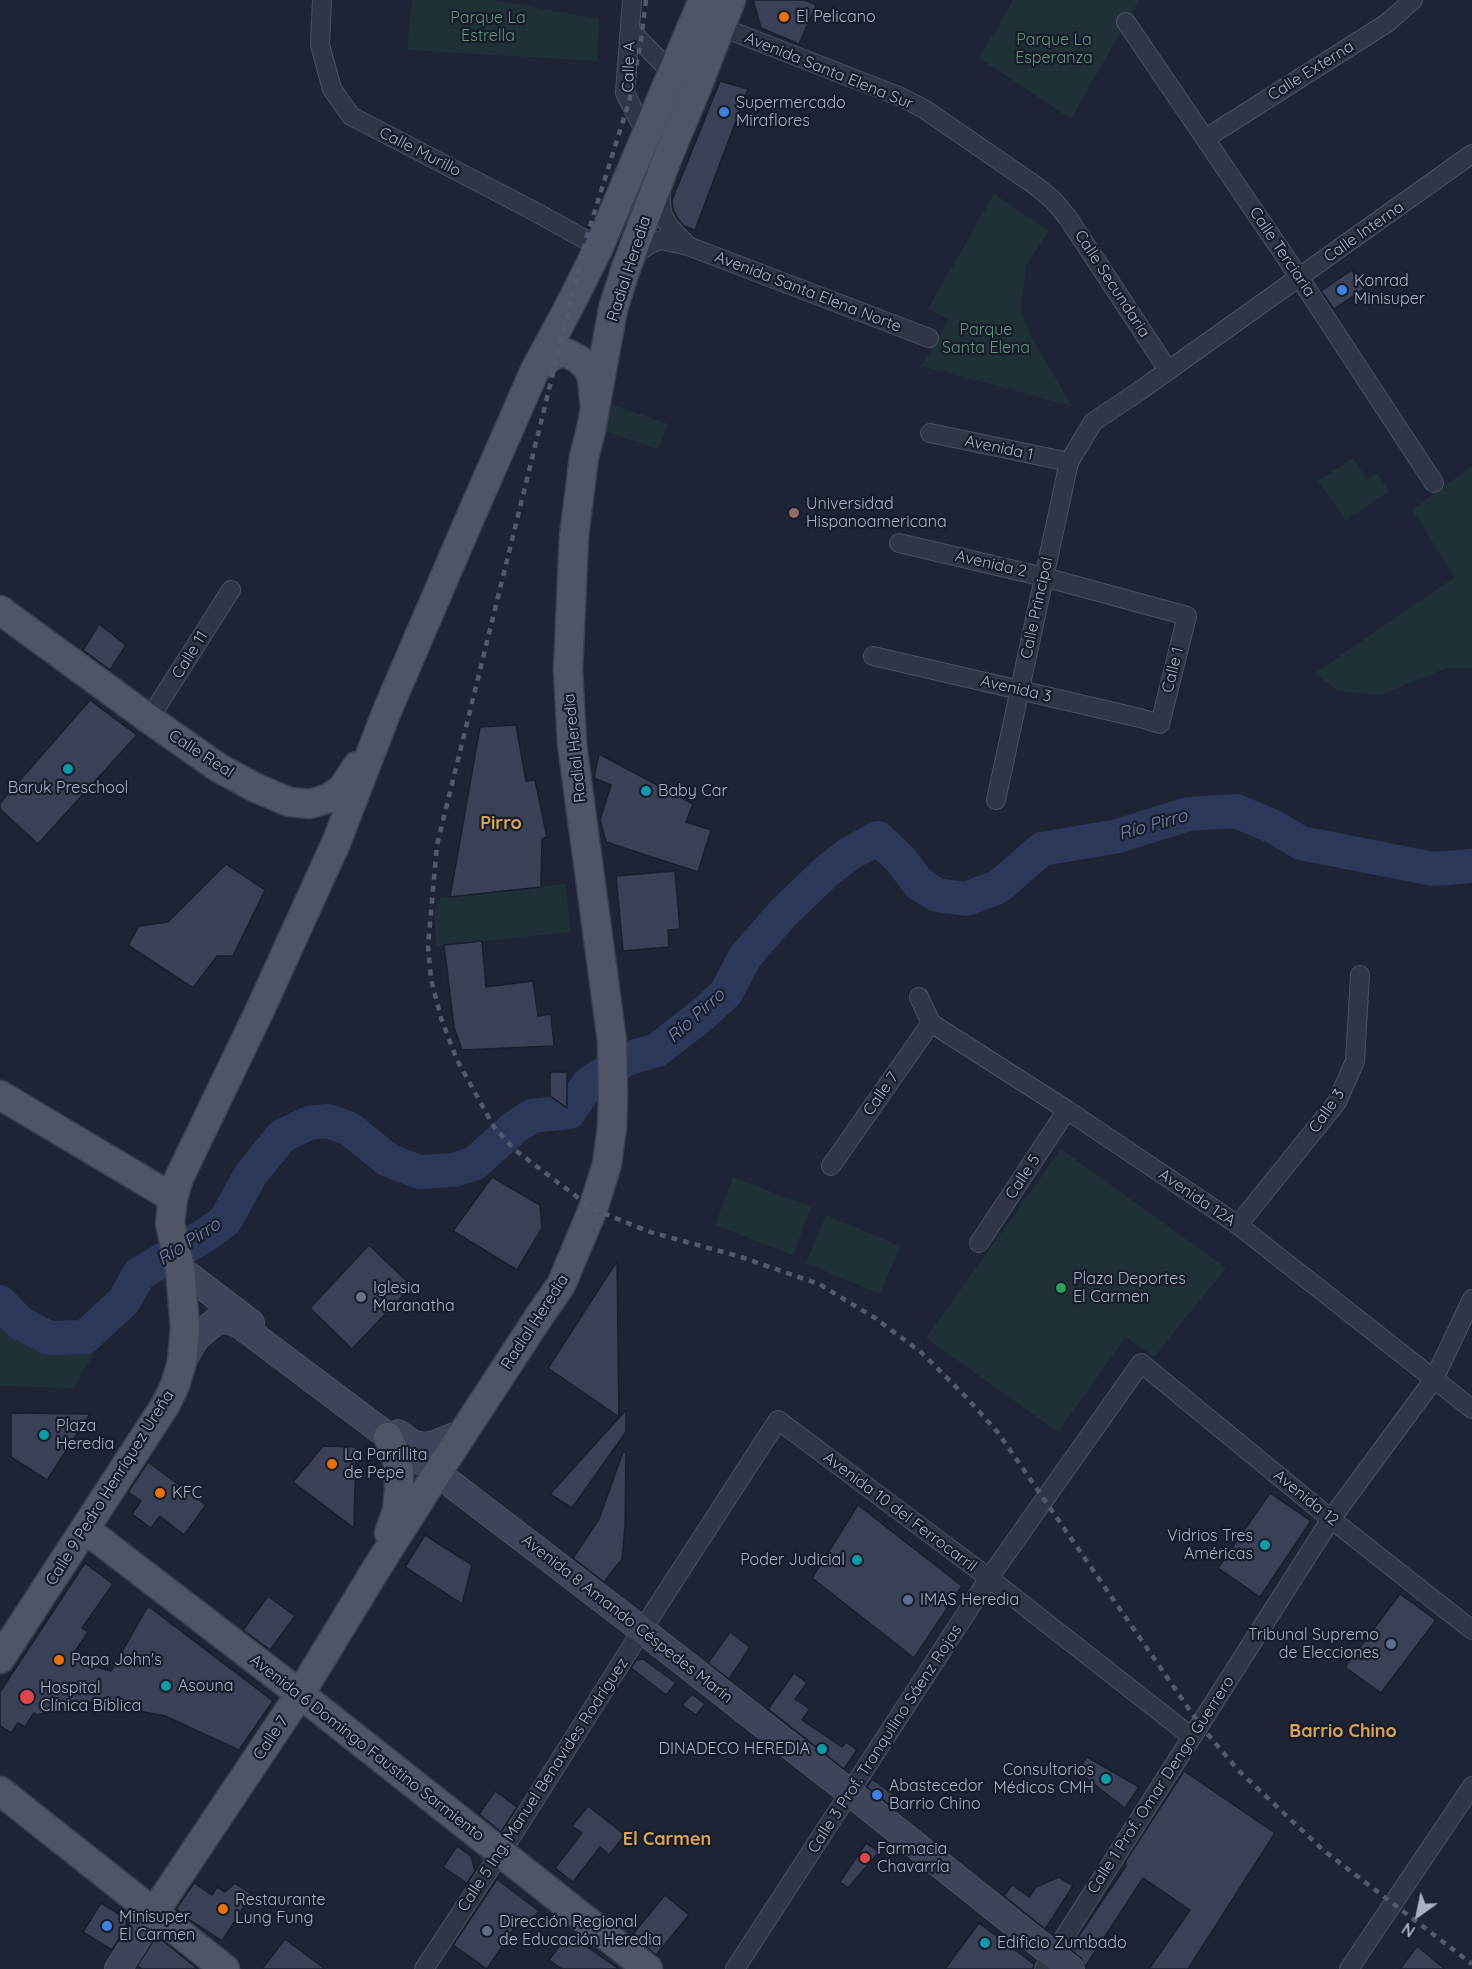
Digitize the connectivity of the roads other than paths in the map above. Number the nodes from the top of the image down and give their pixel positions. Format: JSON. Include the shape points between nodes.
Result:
{"nodes":[{"id":1,"x":322,"y":0,"type":"edge"},
{"id":2,"x":632,"y":0,"type":"edge"},
{"id":3,"x":703,"y":0,"type":"edge"},
{"id":4,"x":730,"y":0,"type":"edge"},
{"id":5,"x":1413,"y":0,"type":"edge"},
{"id":6,"x":1126,"y":22,"type":"dead end"},
{"id":7,"x":721,"y":27,"type":"junction"},
{"id":8,"x":631,"y":31,"type":"junction"},
{"id":9,"x":672,"y":73,"type":"junction"},
{"id":10,"x":646,"y":134,"type":"junction"},
{"id":11,"x":1206,"y":138,"type":"junction"},
{"id":12,"x":1472,"y":154,"type":"edge"},
{"id":13,"x":664,"y":166,"type":"junction"},
{"id":14,"x":1053,"y":200,"type":"joint"},
{"id":15,"x":688,"y":246,"type":"junction"},
{"id":16,"x":598,"y":247,"type":"junction"},
{"id":17,"x":626,"y":268,"type":"junction"},
{"id":18,"x":1299,"y":277,"type":"junction"},
{"id":19,"x":928,"y":338,"type":"dead end"},
{"id":20,"x":535,"y":370,"type":"junction"},
{"id":21,"x":1168,"y":370,"type":"junction"},
{"id":22,"x":594,"y":408,"type":"junction"},
{"id":23,"x":1093,"y":422,"type":"joint"},
{"id":24,"x":930,"y":433,"type":"dead end"},
{"id":25,"x":1069,"y":462,"type":"junction"},
{"id":26,"x":1434,"y":483,"type":"dead end"},
{"id":27,"x":899,"y":543,"type":"dead end"},
{"id":28,"x":1044,"y":577,"type":"junction"},
{"id":29,"x":231,"y":590,"type":"dead end"},
{"id":30,"x":0,"y":610,"type":"edge"},
{"id":31,"x":1187,"y":616,"type":"joint"},
{"id":32,"x":873,"y":656,"type":"dead end"},
{"id":33,"x":1020,"y":690,"type":"junction"},
{"id":34,"x":387,"y":711,"type":"junction"},
{"id":35,"x":149,"y":719,"type":"junction"},
{"id":36,"x":1160,"y":724,"type":"joint"},
{"id":37,"x":996,"y":800,"type":"dead end"},
{"id":38,"x":1360,"y":975,"type":"dead end"},
{"id":39,"x":919,"y":997,"type":"dead end"},
{"id":40,"x":931,"y":1023,"type":"junction"},
{"id":41,"x":0,"y":1095,"type":"edge"},
{"id":42,"x":1067,"y":1110,"type":"junction"},
{"id":43,"x":831,"y":1166,"type":"dead end"},
{"id":44,"x":172,"y":1210,"type":"junction"},
{"id":45,"x":1238,"y":1225,"type":"junction"},
{"id":46,"x":979,"y":1243,"type":"dead end"},
{"id":47,"x":179,"y":1267,"type":"junction"},
{"id":48,"x":1472,"y":1299,"type":"edge"},
{"id":49,"x":182,"y":1362,"type":"junction"},
{"id":50,"x":1141,"y":1363,"type":"joint"},
{"id":51,"x":1434,"y":1379,"type":"junction"},
{"id":52,"x":1472,"y":1409,"type":"edge"},
{"id":53,"x":778,"y":1420,"type":"joint"},
{"id":54,"x":464,"y":1432,"type":"junction"},
{"id":55,"x":388,"y":1437,"type":"junction"},
{"id":56,"x":437,"y":1473,"type":"junction"},
{"id":57,"x":1331,"y":1519,"type":"junction"},
{"id":58,"x":85,"y":1529,"type":"junction"},
{"id":59,"x":378,"y":1566,"type":"junction"},
{"id":60,"x":989,"y":1578,"type":"junction"},
{"id":61,"x":642,"y":1630,"type":"junction"},
{"id":62,"x":1472,"y":1630,"type":"edge"},
{"id":63,"x":0,"y":1659,"type":"edge"},
{"id":64,"x":300,"y":1694,"type":"junction"},
{"id":65,"x":1192,"y":1737,"type":"junction"},
{"id":66,"x":1472,"y":1786,"type":"edge"},
{"id":67,"x":0,"y":1791,"type":"edge"},
{"id":68,"x":849,"y":1792,"type":"junction"},
{"id":69,"x":500,"y":1852,"type":"junction"},
{"id":70,"x":153,"y":1914,"type":"junction"},
{"id":71,"x":1056,"y":1964,"type":"edge"},
{"id":72,"x":1352,"y":1968,"type":"edge"},
{"id":73,"x":118,"y":1969,"type":"edge"},
{"id":74,"x":225,"y":1969,"type":"edge"},
{"id":75,"x":424,"y":1969,"type":"edge"},
{"id":76,"x":648,"y":1969,"type":"edge"},
{"id":77,"x":735,"y":1969,"type":"edge"}],
"edges":[{"from":1,"to":16,"type":"street","name":"Calle Murillo","via":[[321,45],[326,67],[332,89],[351,116]]},
{"from":2,"to":8,"type":"street","name":"Calle A"},
{"from":3,"to":9,"type":"main road","name":"Radial Heredia"},
{"from":4,"to":7,"type":"main road","name":"Radial Heredia"},
{"from":5,"to":11,"type":"street","name":"Calle Externa","via":[[1387,23]]},
{"from":6,"to":11,"type":"street","name":"Calle Terciaria"},
{"from":7,"to":9,"type":"main road","via":[[709,28],[702,34]]},
{"from":7,"to":13,"type":"main road","name":"Radial Heredia"},
{"from":7,"to":14,"type":"street","name":"Avenida Santa Elena Sur","via":[[901,97]]},
{"from":8,"to":9,"type":"street","name":"Calle A"},
{"from":8,"to":10,"type":"street","name":"Calle A","via":[[626,93]]},
{"from":9,"to":10,"type":"main road","name":"Radial Heredia"},
{"from":9,"to":17,"type":"main road","via":[[683,90],[682,102],[631,233]]},
{"from":10,"to":16,"type":"main road","name":"Radial Heredia"},
{"from":11,"to":18,"type":"street","name":"Calle Terciaria"},
{"from":12,"to":18,"type":"street","name":"Calle Interna"},
{"from":13,"to":15,"type":"street","name":"Avenida Santa Elena Norte","via":[[662,213]]},
{"from":13,"to":17,"type":"main road","name":"Radial Heredia"},
{"from":14,"to":21,"type":"street","name":"Calle Secundaria"},
{"from":15,"to":17,"type":"street","name":"Avenida Santa Elena Norte","via":[[662,240],[652,243]]},
{"from":15,"to":19,"type":"street","name":"Avenida Santa Elena Norte"},
{"from":16,"to":20,"type":"main road","name":"Radial Heredia"},
{"from":17,"to":22,"type":"main road","name":"Radial Heredia","via":[[613,309]]},
{"from":18,"to":21,"type":"street","name":"Calle Interna"},
{"from":18,"to":26,"type":"street","name":"Calle Terciaria"},
{"from":20,"to":22,"type":"main road","via":[[559,353],[578,359],[592,378]]},
{"from":20,"to":34,"type":"main road","name":"Radial Heredia"},
{"from":21,"to":23,"type":"street","name":"Calle Interna"},
{"from":22,"to":54,"type":"main road","name":"Radial Heredia","via":[[574,536],[568,670],[572,744],[612,1041],[614,1096],[607,1164],[561,1285]]},
{"from":23,"to":25,"type":"street","name":"Calle Principal"},
{"from":24,"to":25,"type":"street","name":"Avenida 1"},
{"from":25,"to":28,"type":"street","name":"Calle Principal"},
{"from":27,"to":28,"type":"street","name":"Avenida 2"},
{"from":28,"to":31,"type":"street","name":"Avenida 2"},
{"from":28,"to":33,"type":"street","name":"Calle Principal"},
{"from":29,"to":35,"type":"street","name":"Calle 11"},
{"from":30,"to":35,"type":"main road","name":"Calle Real"},
{"from":31,"to":36,"type":"street","name":"Calle 1"},
{"from":32,"to":33,"type":"street","name":"Avenida 3"},
{"from":33,"to":36,"type":"street","name":"Avenida 3"},
{"from":33,"to":37,"type":"street","name":"Calle Principal"},
{"from":34,"to":35,"type":"main road","name":"Calle Real","via":[[342,789],[310,804],[289,802],[256,788],[219,768]]},
{"from":34,"to":44,"type":"main road","name":"Radial Heredia","via":[[336,843],[179,1178]]},
{"from":38,"to":45,"type":"street","name":"Calle 3","via":[[1355,1061],[1337,1102]]},
{"from":39,"to":40,"type":"street"},
{"from":40,"to":42,"type":"street","name":"Avenida 12A"},
{"from":40,"to":43,"type":"street","name":"Calle 7"},
{"from":41,"to":44,"type":"main road"},
{"from":42,"to":45,"type":"street","name":"Avenida 12A"},
{"from":42,"to":46,"type":"street","name":"Calle 5"},
{"from":44,"to":47,"type":"main road"},
{"from":45,"to":51,"type":"street","name":"Avenida 12A"},
{"from":47,"to":49,"type":"main road","name":"Calle 9 Pedro Henríquez Ureña","via":[[185,1327]]},
{"from":47,"to":54,"type":"street","via":[[412,1443],[435,1444]]},
{"from":48,"to":51,"type":"street","name":"Calle 1 Prof. Omar Dengo Guerrero"},
{"from":49,"to":55,"type":"street","name":"Avenida 8 Amando Céspedes Marín","via":[[206,1328],[227,1320],[240,1325]]},
{"from":49,"to":58,"type":"main road","name":"Calle 9 Pedro Henríquez Ureña","via":[[166,1404]]},
{"from":50,"to":57,"type":"street","name":"Avenida 12"},
{"from":50,"to":60,"type":"street","name":"Calle 3 Prof. Tranquilino Sáenz Rojas"},
{"from":51,"to":52,"type":"street","name":"Avenida 12A"},
{"from":51,"to":57,"type":"street","name":"Calle 1 Prof. Omar Dengo Guerrero"},
{"from":53,"to":60,"type":"street","name":"Avenida 10 del Ferrocarril"},
{"from":53,"to":61,"type":"street","name":"Calle 5 Ing. Manuel Benavides Rodríguez"},
{"from":54,"to":56,"type":"main road","name":"Radial Heredia"},
{"from":55,"to":56,"type":"street","name":"Avenida 8 Amando Céspedes Marín"},
{"from":55,"to":59,"type":"main road","via":[[396,1454],[399,1490],[397,1511]]},
{"from":56,"to":59,"type":"main road","name":"Calle 7"},
{"from":56,"to":61,"type":"street","name":"Avenida 8 Amando Céspedes Marín"},
{"from":57,"to":62,"type":"street","name":"Avenida 12"},
{"from":57,"to":65,"type":"street","name":"Calle 1 Prof. Omar Dengo Guerrero"},
{"from":58,"to":63,"type":"main road","name":"Calle 9 Pedro Henríquez Ureña"},
{"from":58,"to":64,"type":"main road","name":"Avenida 6 Domingo Faustino Sarmiento"},
{"from":59,"to":64,"type":"main road","name":"Calle 7"},
{"from":60,"to":65,"type":"street","name":"Avenida 10 del Ferrocarril"},
{"from":60,"to":68,"type":"street","name":"Calle 3 Prof. Tranquilino Sáenz Rojas"},
{"from":61,"to":68,"type":"street","name":"Avenida 8 Amando Céspedes Marín"},
{"from":61,"to":69,"type":"street","name":"Calle 5 Ing. Manuel Benavides Rodríguez"},
{"from":64,"to":69,"type":"main road","name":"Avenida 6 Domingo Faustino Sarmiento"},
{"from":64,"to":70,"type":"main road","name":"Calle 7"},
{"from":65,"to":71,"type":"street","name":"Calle 1 Prof. Omar Dengo Guerrero"},
{"from":66,"to":72,"type":"street"},
{"from":67,"to":70,"type":"main road"},
{"from":68,"to":71,"type":"street","name":"Avenida 8 Amando Céspedes Marín"},
{"from":68,"to":77,"type":"street","name":"Calle 3 Prof. Tranquilino Sáenz Rojas"},
{"from":69,"to":75,"type":"street","name":"Calle 5 Ing. Manuel Benavides Rodríguez"},
{"from":69,"to":76,"type":"main road","name":"Avenida 6 Domingo Faustino Sarmiento"},
{"from":70,"to":73,"type":"street","name":"Calle 7"},
{"from":70,"to":74,"type":"main road"}]}
